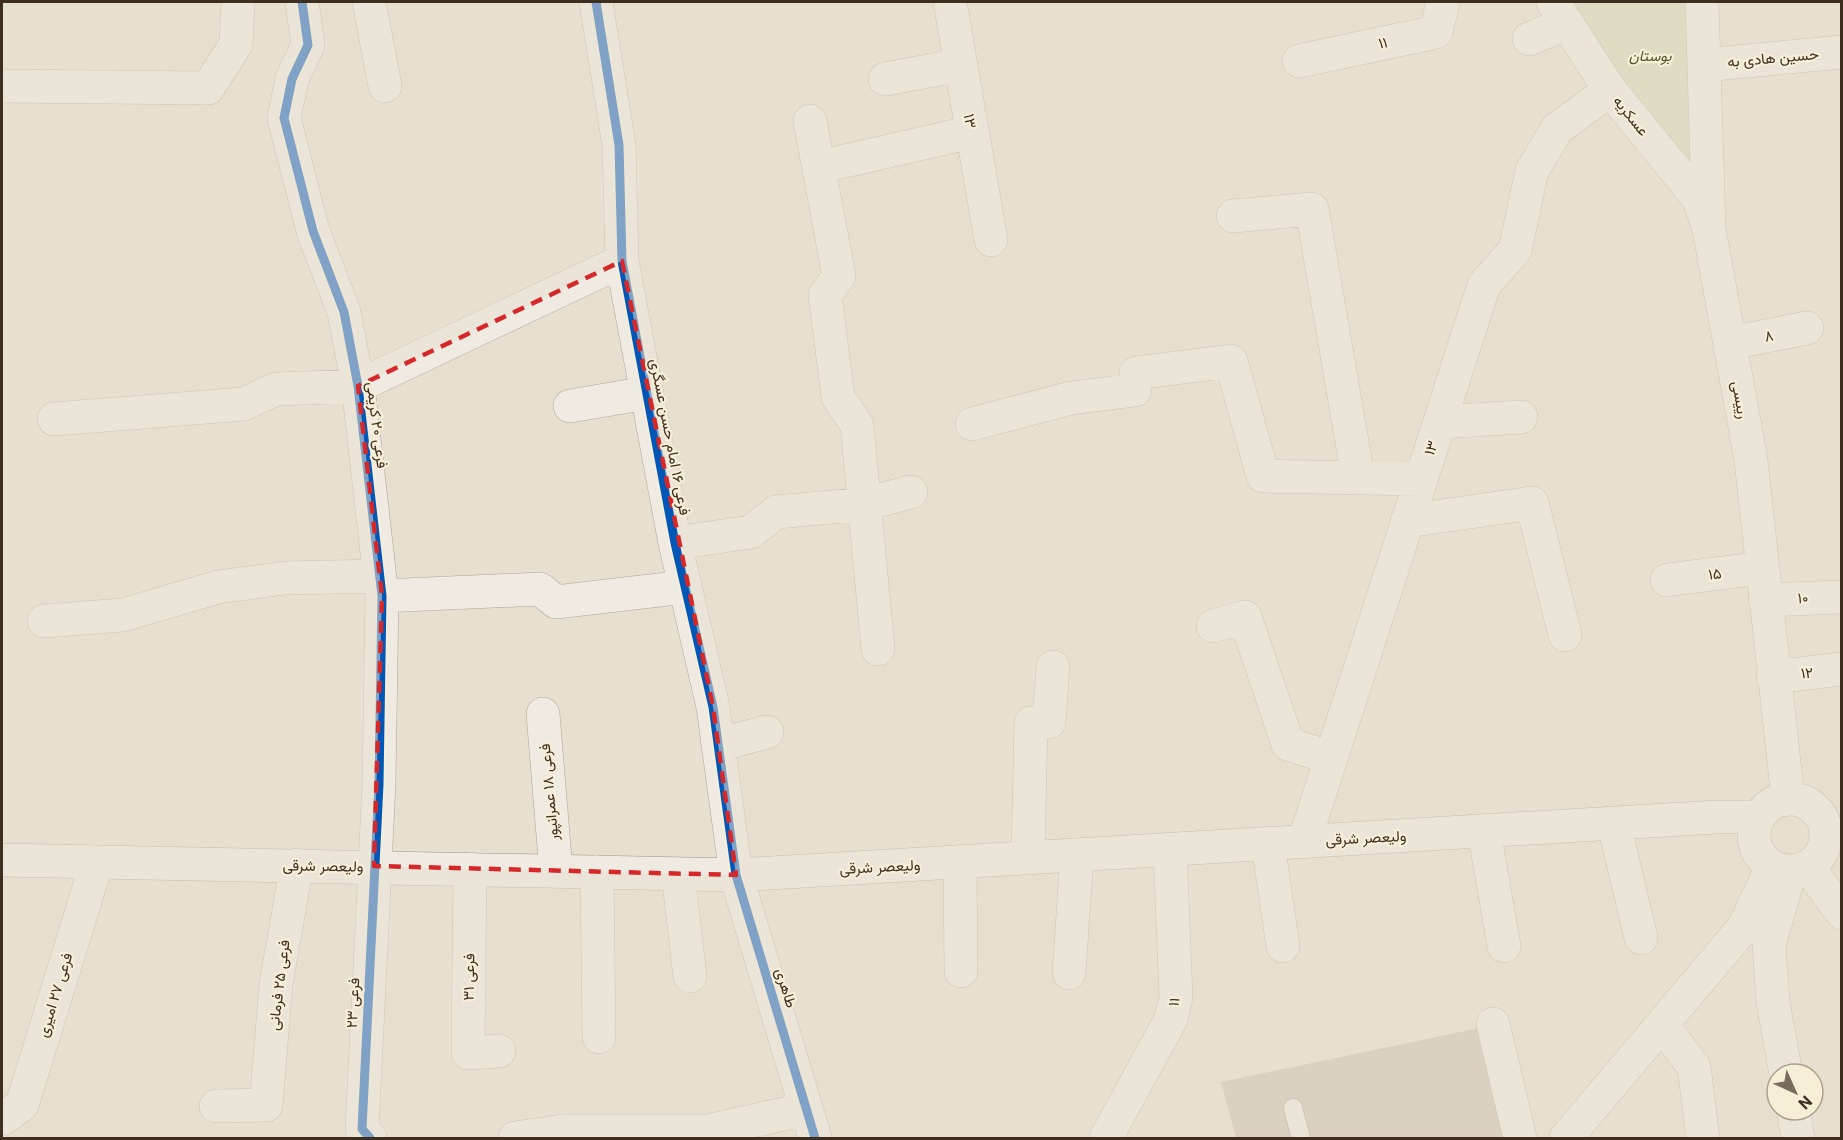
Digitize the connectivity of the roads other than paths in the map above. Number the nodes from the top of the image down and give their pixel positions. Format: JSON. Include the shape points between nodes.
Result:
{"nodes":[{"id":1,"x":238,"y":2,"type":"edge"},
{"id":2,"x":302,"y":2,"type":"edge"},
{"id":3,"x":369,"y":2,"type":"edge"},
{"id":4,"x":596,"y":2,"type":"edge"},
{"id":5,"x":950,"y":2,"type":"edge"},
{"id":6,"x":1443,"y":2,"type":"edge"},
{"id":7,"x":1702,"y":2,"type":"edge"},
{"id":8,"x":1560,"y":12,"type":"edge"},
{"id":9,"x":1529,"y":39,"type":"dead end"},
{"id":10,"x":1842,"y":52,"type":"edge"},
{"id":11,"x":1299,"y":61,"type":"dead end"},
{"id":12,"x":1704,"y":64,"type":"junction"},
{"id":13,"x":961,"y":65,"type":"junction"},
{"id":14,"x":885,"y":79,"type":"dead end"},
{"id":15,"x":2,"y":86,"type":"edge"},
{"id":16,"x":385,"y":86,"type":"dead end"},
{"id":17,"x":1610,"y":90,"type":"junction"},
{"id":18,"x":810,"y":121,"type":"dead end"},
{"id":19,"x":972,"y":132,"type":"junction"},
{"id":20,"x":819,"y":167,"type":"junction"},
{"id":21,"x":1233,"y":216,"type":"dead end"},
{"id":22,"x":1709,"y":229,"type":"junction"},
{"id":23,"x":991,"y":240,"type":"dead end"},
{"id":24,"x":622,"y":261,"type":"junction"},
{"id":25,"x":1807,"y":328,"type":"dead end"},
{"id":26,"x":1730,"y":343,"type":"junction"},
{"id":27,"x":358,"y":386,"type":"junction"},
{"id":28,"x":647,"y":393,"type":"junction"},
{"id":29,"x":570,"y":406,"type":"dead end"},
{"id":30,"x":1521,"y":417,"type":"dead end"},
{"id":31,"x":54,"y":419,"type":"dead end"},
{"id":32,"x":1440,"y":422,"type":"junction"},
{"id":33,"x":972,"y":424,"type":"dead end"},
{"id":34,"x":1358,"y":477,"type":"junction"},
{"id":35,"x":1421,"y":478,"type":"junction"},
{"id":36,"x":911,"y":492,"type":"dead end"},
{"id":37,"x":865,"y":504,"type":"junction"},
{"id":38,"x":1407,"y":521,"type":"junction"},
{"id":39,"x":675,"y":543,"type":"junction"},
{"id":40,"x":1667,"y":580,"type":"dead end"},
{"id":41,"x":1764,"y":584,"type":"junction"},
{"id":42,"x":381,"y":586,"type":"junction"},
{"id":43,"x":685,"y":587,"type":"junction"},
{"id":44,"x":1842,"y":597,"type":"edge"},
{"id":45,"x":44,"y":621,"type":"dead end"},
{"id":46,"x":1213,"y":626,"type":"dead end"},
{"id":47,"x":1565,"y":635,"type":"dead end"},
{"id":48,"x":878,"y":650,"type":"dead end"},
{"id":49,"x":1053,"y":667,"type":"dead end"},
{"id":50,"x":1842,"y":669,"type":"edge"},
{"id":51,"x":1773,"y":677,"type":"junction"},
{"id":52,"x":543,"y":714,"type":"dead end"},
{"id":53,"x":767,"y":732,"type":"dead end"},
{"id":54,"x":718,"y":745,"type":"junction"},
{"id":55,"x":1331,"y":758,"type":"junction"},
{"id":56,"x":1788,"y":799,"type":"junction"},
{"id":57,"x":1758,"y":817,"type":"junction"},
{"id":58,"x":1614,"y":824,"type":"junction"},
{"id":59,"x":1833,"y":825,"type":"edge"},
{"id":60,"x":1484,"y":831,"type":"junction"},
{"id":61,"x":1304,"y":842,"type":"junction"},
{"id":62,"x":1268,"y":844,"type":"junction"},
{"id":63,"x":1170,"y":850,"type":"junction"},
{"id":64,"x":1077,"y":855,"type":"junction"},
{"id":65,"x":1028,"y":858,"type":"junction"},
{"id":66,"x":2,"y":860,"type":"edge"},
{"id":67,"x":96,"y":862,"type":"junction"},
{"id":68,"x":960,"y":862,"type":"junction"},
{"id":69,"x":297,"y":865,"type":"junction"},
{"id":70,"x":374,"y":867,"type":"junction"},
{"id":71,"x":470,"y":869,"type":"junction"},
{"id":72,"x":1790,"y":869,"type":"junction"},
{"id":73,"x":556,"y":871,"type":"junction"},
{"id":74,"x":597,"y":872,"type":"junction"},
{"id":75,"x":678,"y":874,"type":"junction"},
{"id":76,"x":736,"y":875,"type":"junction"},
{"id":77,"x":1842,"y":913,"type":"edge"},
{"id":78,"x":1641,"y":938,"type":"dead end"},
{"id":79,"x":1283,"y":946,"type":"dead end"},
{"id":80,"x":1504,"y":946,"type":"dead end"},
{"id":81,"x":961,"y":971,"type":"dead end"},
{"id":82,"x":1069,"y":973,"type":"dead end"},
{"id":83,"x":690,"y":976,"type":"dead end"},
{"id":84,"x":1493,"y":1024,"type":"dead end"},
{"id":85,"x":1663,"y":1026,"type":"junction"},
{"id":86,"x":598,"y":1037,"type":"dead end"},
{"id":87,"x":500,"y":1051,"type":"dead end"},
{"id":88,"x":1784,"y":1062,"type":"edge"},
{"id":89,"x":216,"y":1106,"type":"dead end"},
{"id":90,"x":1293,"y":1108,"type":"dead end"},
{"id":91,"x":2,"y":1119,"type":"edge"},
{"id":92,"x":1795,"y":1122,"type":"edge"},
{"id":93,"x":810,"y":1124,"type":"edge"},
{"id":94,"x":563,"y":1135,"type":"edge"},
{"id":95,"x":370,"y":1138,"type":"edge"},
{"id":96,"x":515,"y":1138,"type":"edge"},
{"id":97,"x":1106,"y":1138,"type":"edge"},
{"id":98,"x":1301,"y":1138,"type":"edge"},
{"id":99,"x":1520,"y":1138,"type":"edge"},
{"id":100,"x":1566,"y":1138,"type":"edge"},
{"id":101,"x":1702,"y":1138,"type":"edge"},
{"id":102,"x":1798,"y":1138,"type":"edge"}],
"edges":[{"from":1,"to":15,"type":"street","via":[[236,44],[208,88]]},
{"from":2,"to":27,"type":"street","name":"فرعی ۲۰ کریمی","via":[[308,45],[292,79],[284,118],[314,231],[344,312]]},
{"from":3,"to":16,"type":"street"},
{"from":4,"to":24,"type":"street","name":"فرعی ۱۶ امام حسن عسگری","via":[[619,145]]},
{"from":5,"to":13,"type":"street","name":"۱۳"},
{"from":6,"to":11,"type":"street","name":"۱۱","via":[[1436,33]]},
{"from":7,"to":12,"type":"street","name":"رییسی"},
{"from":8,"to":9,"type":"street"},
{"from":8,"to":17,"type":"street","name":"عسکریه"},
{"from":10,"to":12,"type":"street","name":"حسین هادی به"},
{"from":12,"to":22,"type":"street","name":"رییسی"},
{"from":13,"to":14,"type":"street"},
{"from":13,"to":19,"type":"street","name":"۱۳"},
{"from":17,"to":22,"type":"street","name":"عسکریه","via":[[1699,199]]},
{"from":17,"to":32,"type":"street","name":"۱۳","via":[[1557,129],[1532,171],[1515,250],[1484,285]]},
{"from":18,"to":20,"type":"street"},
{"from":19,"to":20,"type":"street"},
{"from":19,"to":23,"type":"street","name":"۱۳"},
{"from":20,"to":37,"type":"street","via":[[839,276],[825,295],[838,397],[857,425]]},
{"from":21,"to":34,"type":"street","via":[[1312,209]]},
{"from":22,"to":26,"type":"street","name":"رییسی"},
{"from":24,"to":27,"type":"street"},
{"from":24,"to":28,"type":"street","name":"فرعی ۱۶ امام حسن عسگری"},
{"from":25,"to":26,"type":"street","name":"۸"},
{"from":26,"to":41,"type":"street","name":"رییسی","via":[[1751,460]]},
{"from":27,"to":31,"type":"street","via":[[276,389],[244,404]]},
{"from":27,"to":42,"type":"street","name":"فرعی ۲۰ کریمی"},
{"from":28,"to":29,"type":"street"},
{"from":28,"to":39,"type":"street","name":"فرعی ۱۶ امام حسن عسگری"},
{"from":30,"to":32,"type":"street"},
{"from":32,"to":35,"type":"street","name":"۱۳"},
{"from":33,"to":34,"type":"street","via":[[1071,398],[1135,390],[1136,373],[1231,361],[1263,476]]},
{"from":34,"to":35,"type":"street"},
{"from":35,"to":38,"type":"street","name":"۱۳"},
{"from":36,"to":37,"type":"street"},
{"from":37,"to":39,"type":"street","via":[[776,512],[751,532]]},
{"from":37,"to":48,"type":"street"},
{"from":38,"to":47,"type":"street","via":[[1532,503]]},
{"from":38,"to":55,"type":"street","name":"۱۳"},
{"from":39,"to":43,"type":"street","name":"فرعی ۱۶ امام حسن عسگری"},
{"from":40,"to":41,"type":"street","name":"۱۵"},
{"from":41,"to":44,"type":"street","name":"۱۰"},
{"from":41,"to":51,"type":"street","name":"رییسی"},
{"from":42,"to":43,"type":"street","via":[[540,589],[556,602]]},
{"from":42,"to":45,"type":"street","via":[[284,578],[218,587],[123,615]]},
{"from":42,"to":70,"type":"street","name":"فرعی ۲۰ کریمی","via":[[383,682]]},
{"from":43,"to":54,"type":"street","name":"فرعی ۱۶ امام حسن عسگری"},
{"from":46,"to":55,"type":"street","via":[[1245,617],[1288,744]]},
{"from":49,"to":65,"type":"street","via":[[1049,723],[1031,723]]},
{"from":50,"to":51,"type":"street","name":"۱۲"},
{"from":51,"to":56,"type":"street","name":"رییسی"},
{"from":52,"to":73,"type":"street","name":"فرعی ۱۸ عمرانپور"},
{"from":53,"to":54,"type":"street"},
{"from":54,"to":76,"type":"street","name":"فرعی ۱۶ امام حسن عسگری"},
{"from":55,"to":61,"type":"street","name":"۱۳"},
{"from":56,"to":57,"type":"street","via":[[1766,807]]},
{"from":56,"to":59,"type":"street","via":[[1806,802]]},
{"from":57,"to":58,"type":"street","name":"ولیعصر شرقی"},
{"from":57,"to":72,"type":"street","via":[[1753,831],[1754,846],[1764,862]]},
{"from":58,"to":60,"type":"street","name":"ولیعصر شرقی"},
{"from":58,"to":78,"type":"street"},
{"from":59,"to":72,"type":"street","via":[[1819,857]]},
{"from":60,"to":61,"type":"street","name":"ولیعصر شرقی"},
{"from":60,"to":80,"type":"street"},
{"from":61,"to":62,"type":"street","name":"ولیعصر شرقی"},
{"from":62,"to":63,"type":"street","name":"ولیعصر شرقی"},
{"from":62,"to":79,"type":"street"},
{"from":63,"to":64,"type":"street","name":"ولیعصر شرقی"},
{"from":63,"to":97,"type":"street","name":"۱۱","via":[[1176,997],[1171,1019]]},
{"from":64,"to":65,"type":"street","name":"ولیعصر شرقی"},
{"from":64,"to":82,"type":"street"},
{"from":65,"to":68,"type":"street","name":"ولیعصر شرقی"},
{"from":66,"to":67,"type":"street","name":"ولیعصر شرقی"},
{"from":67,"to":69,"type":"street","name":"ولیعصر شرقی"},
{"from":67,"to":91,"type":"street","name":"فرعی ۲۷ امیری","via":[[21,1105]]},
{"from":68,"to":76,"type":"street","name":"ولیعصر شرقی"},
{"from":68,"to":81,"type":"street"},
{"from":69,"to":70,"type":"street","name":"ولیعصر شرقی"},
{"from":69,"to":89,"type":"street","name":"فرعی ۲۵ فرمانی","via":[[276,984],[266,1105]]},
{"from":70,"to":71,"type":"street","name":"ولیعصر شرقی"},
{"from":70,"to":95,"type":"street","name":"فرعی ۲۳","via":[[362,1129]]},
{"from":71,"to":73,"type":"street","name":"ولیعصر شرقی"},
{"from":71,"to":87,"type":"street","name":"فرعی ۳۱","via":[[468,1053]]},
{"from":72,"to":77,"type":"street"},
{"from":72,"to":85,"type":"street"},
{"from":72,"to":88,"type":"street","via":[[1769,945],[1773,1002]]},
{"from":73,"to":74,"type":"street","name":"ولیعصر شرقی"},
{"from":74,"to":75,"type":"street","name":"ولیعصر شرقی"},
{"from":74,"to":86,"type":"street"},
{"from":75,"to":76,"type":"street","name":"ولیعصر شرقی"},
{"from":75,"to":83,"type":"street"},
{"from":76,"to":93,"type":"street","name":"طاهری"},
{"from":84,"to":99,"type":"street"},
{"from":85,"to":100,"type":"street"},
{"from":85,"to":101,"type":"street","via":[[1694,1067]]},
{"from":90,"to":98,"type":"lane"},
{"from":92,"to":102,"type":"street"},
{"from":93,"to":94,"type":"street"},
{"from":94,"to":96,"type":"street"}]}
